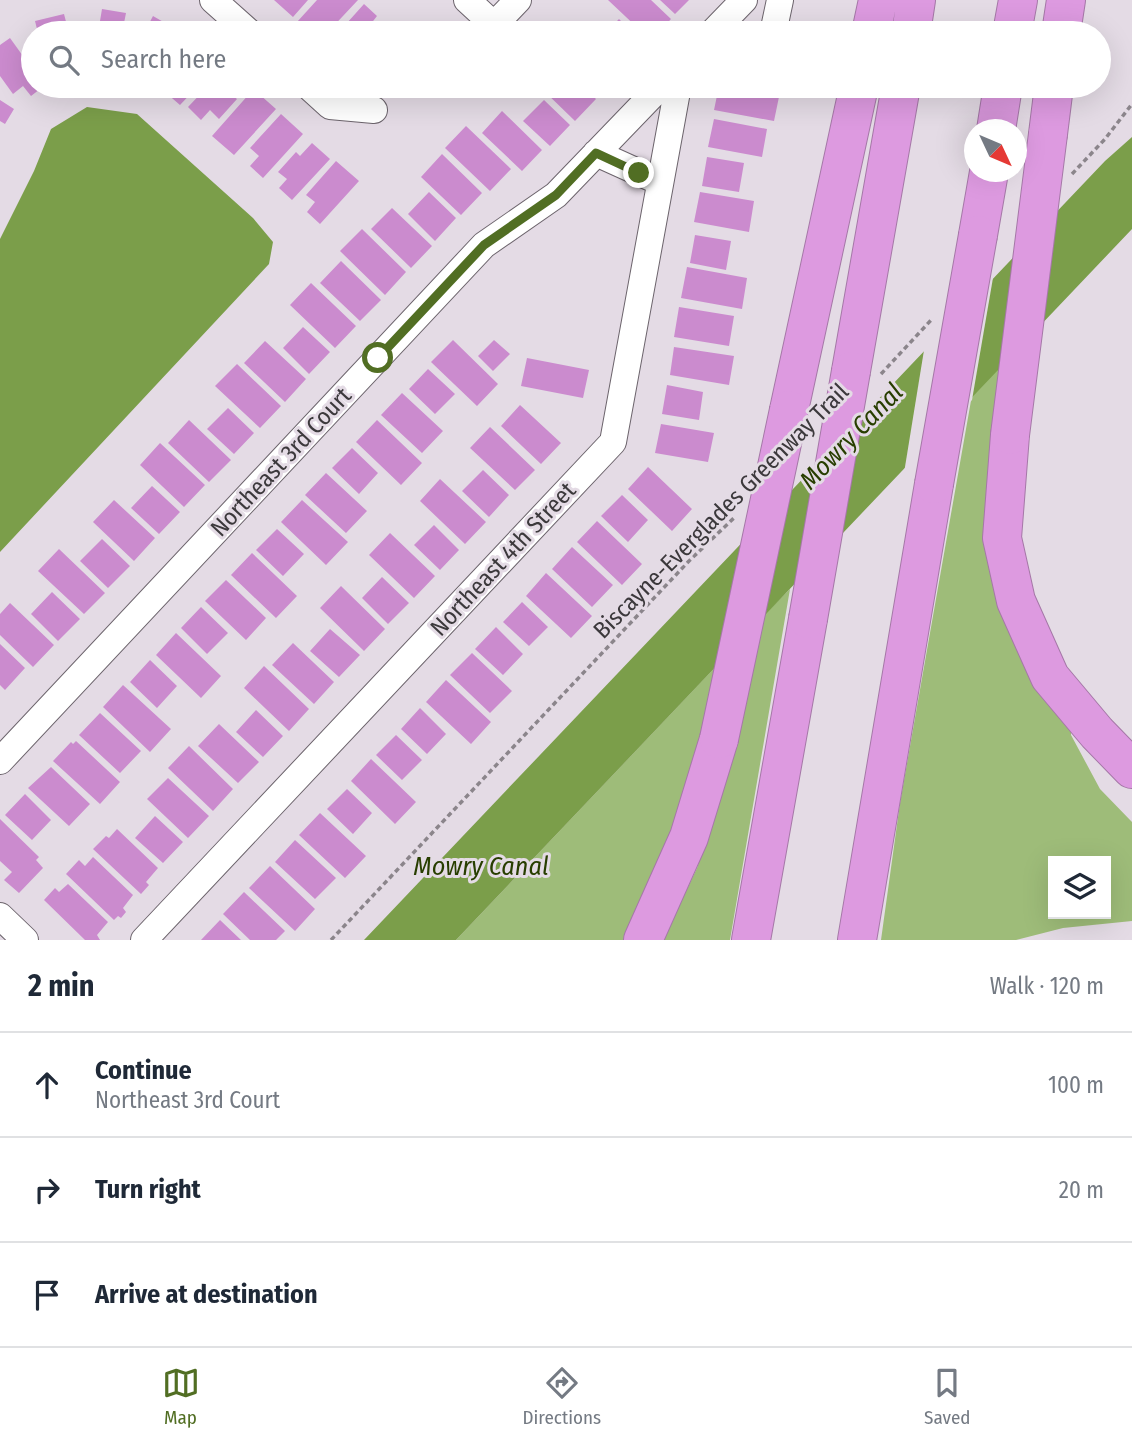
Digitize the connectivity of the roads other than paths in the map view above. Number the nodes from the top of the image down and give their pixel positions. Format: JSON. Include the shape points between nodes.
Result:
{"nodes":[{"id":1,"x":213,"y":0,"type":"edge"},
{"id":2,"x":467,"y":0,"type":"edge"},
{"id":3,"x":518,"y":0,"type":"edge"},
{"id":4,"x":744,"y":0,"type":"edge"},
{"id":5,"x":780,"y":0,"type":"edge"},
{"id":6,"x":878,"y":0,"type":"edge"},
{"id":7,"x":916,"y":0,"type":"edge"},
{"id":8,"x":1018,"y":0,"type":"edge"},
{"id":9,"x":1066,"y":0,"type":"edge"},
{"id":10,"x":237,"y":21,"type":"edge"},
{"id":11,"x":490,"y":21,"type":"edge"},
{"id":12,"x":498,"y":21,"type":"edge"},
{"id":13,"x":724,"y":21,"type":"edge"},
{"id":14,"x":776,"y":21,"type":"edge"},
{"id":15,"x":874,"y":21,"type":"edge"},
{"id":16,"x":913,"y":21,"type":"edge"},
{"id":17,"x":1014,"y":21,"type":"edge"},
{"id":18,"x":1063,"y":21,"type":"edge"},
{"id":19,"x":321,"y":98,"type":"edge"},
{"id":20,"x":649,"y":98,"type":"edge"},
{"id":21,"x":676,"y":98,"type":"edge"},
{"id":22,"x":856,"y":98,"type":"edge"},
{"id":23,"x":899,"y":98,"type":"edge"},
{"id":24,"x":1001,"y":98,"type":"edge"},
{"id":25,"x":1052,"y":98,"type":"edge"},
{"id":26,"x":374,"y":110,"type":"dead end"},
{"id":27,"x":998,"y":119,"type":"edge"},
{"id":28,"x":596,"y":153,"type":"junction"},
{"id":29,"x":987,"y":182,"type":"edge"},
{"id":30,"x":660,"y":183,"type":"junction"},
{"id":31,"x":0,"y":761,"type":"edge"},
{"id":32,"x":1132,"y":769,"type":"edge"},
{"id":33,"x":0,"y":916,"type":"edge"},
{"id":34,"x":25,"y":940,"type":"edge"},
{"id":35,"x":144,"y":940,"type":"edge"},
{"id":36,"x":643,"y":940,"type":"edge"},
{"id":37,"x":751,"y":940,"type":"edge"},
{"id":38,"x":857,"y":940,"type":"edge"}],
"edges":[{"from":1,"to":10,"type":"street"},
{"from":2,"to":11,"type":"street"},
{"from":3,"to":12,"type":"street"},
{"from":4,"to":13,"type":"street"},
{"from":5,"to":14,"type":"street"},
{"from":6,"to":15,"type":"highway"},
{"from":7,"to":16,"type":"highway"},
{"from":8,"to":17,"type":"highway"},
{"from":9,"to":18,"type":"highway"},
{"from":19,"to":26,"type":"street","via":[[330,106]]},
{"from":20,"to":28,"type":"street","name":"Northeast 3rd Court"},
{"from":21,"to":30,"type":"street","name":"Northeast 4th Street"},
{"from":22,"to":36,"type":"highway","bridge":true,"via":[[719,739],[689,836]]},
{"from":23,"to":37,"type":"highway","bridge":true,"via":[[863,375],[808,619]]},
{"from":24,"to":27,"type":"highway"},
{"from":25,"to":32,"type":"highway","bridge":true,"via":[[1010,435],[1002,538],[1016,601],[1050,677]]},
{"from":28,"to":30,"type":"street"},
{"from":28,"to":31,"type":"street","name":"Northeast 3rd Court","via":[[556,195],[484,245]]},
{"from":29,"to":38,"type":"highway","bridge":true},
{"from":30,"to":35,"type":"street","name":"Northeast 4th Street","via":[[613,442]]},
{"from":33,"to":34,"type":"street"}]}
